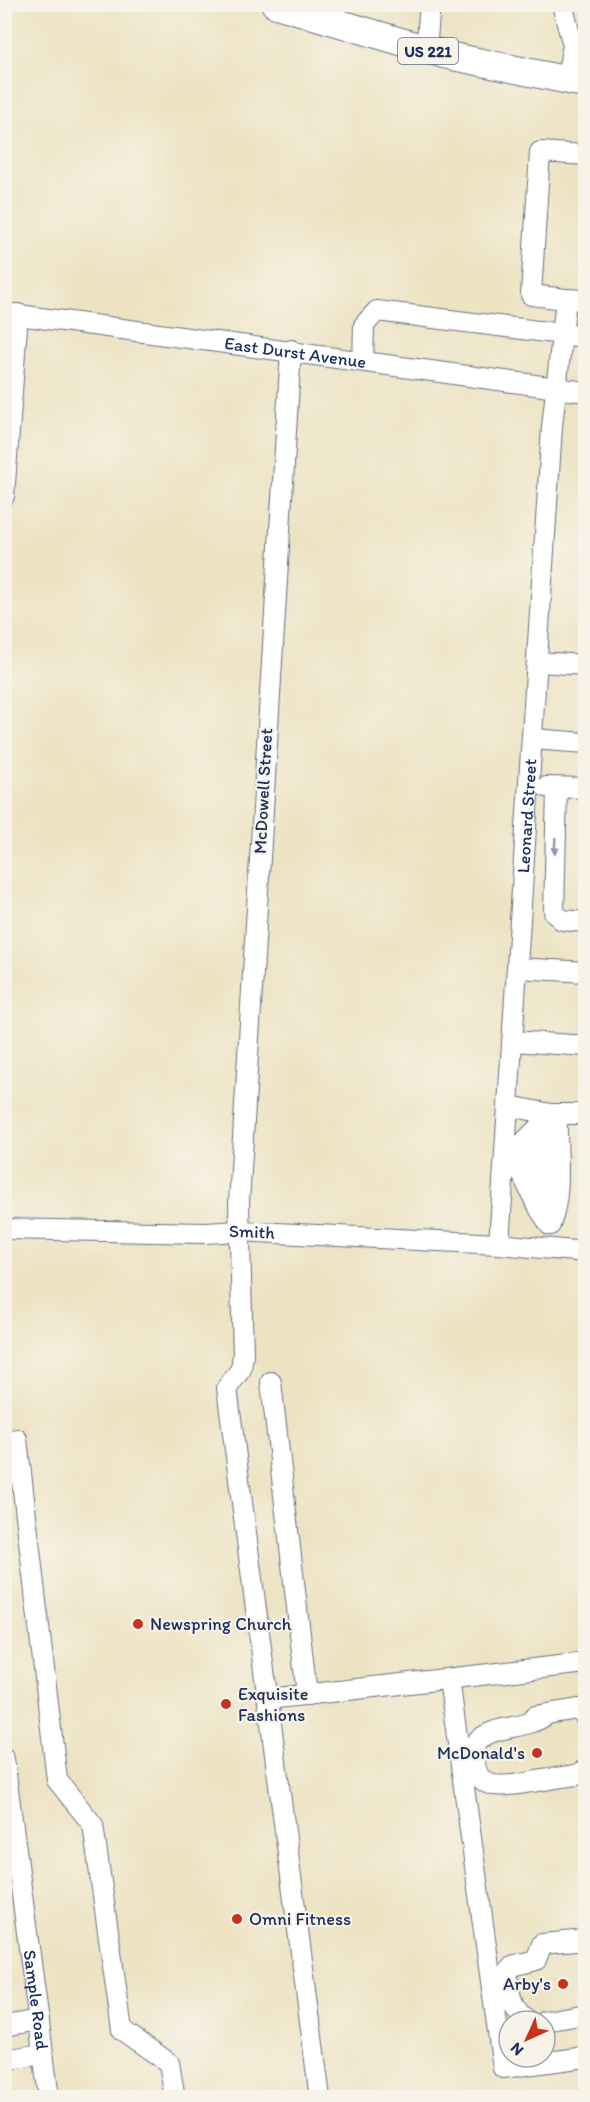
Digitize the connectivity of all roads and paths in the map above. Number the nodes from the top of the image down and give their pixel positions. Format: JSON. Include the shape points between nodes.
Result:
{"nodes":[{"id":1,"x":275,"y":4,"type":"edge"},
{"id":2,"x":430,"y":4,"type":"edge"},
{"id":3,"x":562,"y":4,"type":"edge"},
{"id":4,"x":426,"y":50,"type":"junction"},
{"id":5,"x":576,"y":83,"type":"edge"},
{"id":6,"x":585,"y":155,"type":"edge"},
{"id":7,"x":576,"y":299,"type":"edge"},
{"id":8,"x":11,"y":314,"type":"edge"},
{"id":9,"x":563,"y":335,"type":"junction"},
{"id":10,"x":585,"y":337,"type":"edge"},
{"id":11,"x":291,"y":350,"type":"junction"},
{"id":12,"x":363,"y":361,"type":"junction"},
{"id":13,"x":557,"y":388,"type":"junction"},
{"id":14,"x":585,"y":392,"type":"edge"},
{"id":15,"x":4,"y":496,"type":"edge"},
{"id":16,"x":537,"y":662,"type":"junction"},
{"id":17,"x":585,"y":665,"type":"edge"},
{"id":18,"x":532,"y":740,"type":"junction"},
{"id":19,"x":585,"y":743,"type":"edge"},
{"id":20,"x":528,"y":785,"type":"junction"},
{"id":21,"x":557,"y":788,"type":"junction"},
{"id":22,"x":585,"y":789,"type":"edge"},
{"id":23,"x":585,"y":922,"type":"edge"},
{"id":24,"x":518,"y":968,"type":"junction"},
{"id":25,"x":585,"y":972,"type":"edge"},
{"id":26,"x":513,"y":1041,"type":"junction"},
{"id":27,"x":585,"y":1047,"type":"edge"},
{"id":28,"x":509,"y":1106,"type":"junction"},
{"id":29,"x":554,"y":1114,"type":"junction"},
{"id":30,"x":585,"y":1114,"type":"edge"},
{"id":31,"x":545,"y":1217,"type":"junction"},
{"id":32,"x":4,"y":1229,"type":"edge"},
{"id":33,"x":238,"y":1232,"type":"junction"},
{"id":34,"x":499,"y":1244,"type":"junction"},
{"id":35,"x":549,"y":1249,"type":"junction"},
{"id":36,"x":585,"y":1252,"type":"edge"},
{"id":37,"x":271,"y":1382,"type":"dead end"},
{"id":38,"x":17,"y":1439,"type":"dead end"},
{"id":39,"x":585,"y":1663,"type":"edge"},
{"id":40,"x":448,"y":1679,"type":"junction"},
{"id":41,"x":307,"y":1695,"type":"junction"},
{"id":42,"x":268,"y":1699,"type":"junction"},
{"id":43,"x":546,"y":1714,"type":"junction"},
{"id":44,"x":585,"y":1718,"type":"edge"},
{"id":45,"x":456,"y":1730,"type":"junction"},
{"id":46,"x":4,"y":1759,"type":"edge"},
{"id":47,"x":585,"y":1769,"type":"edge"},
{"id":48,"x":585,"y":1940,"type":"edge"},
{"id":49,"x":499,"y":1976,"type":"junction"},
{"id":50,"x":514,"y":2009,"type":"edge"},
{"id":51,"x":585,"y":2014,"type":"edge"},
{"id":52,"x":557,"y":2019,"type":"edge"},
{"id":53,"x":39,"y":2020,"type":"junction"},
{"id":54,"x":4,"y":2026,"type":"edge"},
{"id":55,"x":43,"y":2054,"type":"junction"},
{"id":56,"x":585,"y":2057,"type":"edge"},
{"id":57,"x":4,"y":2060,"type":"edge"},
{"id":58,"x":49,"y":2097,"type":"edge"},
{"id":59,"x":175,"y":2097,"type":"edge"},
{"id":60,"x":320,"y":2097,"type":"edge"}],
"edges":[{"from":1,"to":4,"type":"highway","number":"US 221"},
{"from":2,"to":4,"type":"street"},
{"from":3,"to":5,"type":"street","via":[[573,46]]},
{"from":4,"to":5,"type":"highway","number":"US 221"},
{"from":6,"to":7,"type":"street","via":[[540,152],[531,295]]},
{"from":7,"to":9,"type":"street","name":"Leonard Street"},
{"from":8,"to":11,"type":"street","name":"East Durst Avenue"},
{"from":8,"to":15,"type":"street"},
{"from":9,"to":10,"type":"street"},
{"from":9,"to":12,"type":"street","via":[[377,311],[364,325]]},
{"from":9,"to":13,"type":"street","name":"Leonard Street"},
{"from":11,"to":12,"type":"street","name":"East Durst Avenue"},
{"from":11,"to":33,"type":"street","name":"McDowell Street"},
{"from":12,"to":13,"type":"street","name":"East Durst Avenue"},
{"from":13,"to":14,"type":"street","name":"East Durst Avenue"},
{"from":13,"to":16,"type":"street","name":"Leonard Street"},
{"from":16,"to":17,"type":"street"},
{"from":16,"to":18,"type":"street","name":"Leonard Street"},
{"from":18,"to":19,"type":"street"},
{"from":18,"to":20,"type":"street","name":"Leonard Street"},
{"from":20,"to":21,"type":"street"},
{"from":20,"to":24,"type":"street","name":"Leonard Street"},
{"from":21,"to":22,"type":"street"},
{"from":21,"to":23,"type":"street","one_way":true,"via":[[554,912],[562,920]]},
{"from":24,"to":25,"type":"street"},
{"from":24,"to":26,"type":"street","name":"Leonard Street"},
{"from":26,"to":27,"type":"street"},
{"from":26,"to":28,"type":"street","name":"Leonard Street"},
{"from":28,"to":29,"type":"street"},
{"from":28,"to":34,"type":"street","name":"Leonard Street"},
{"from":29,"to":30,"type":"street"},
{"from":29,"to":31,"type":"street","via":[[546,1170]]},
{"from":29,"to":31,"type":"street","via":[[559,1173],[557,1208]]},
{"from":29,"to":31,"type":"street","via":[[523,1143],[521,1172]]},
{"from":31,"to":35,"type":"street"},
{"from":32,"to":33,"type":"street","name":"Smith"},
{"from":33,"to":34,"type":"street","name":"Smith"},
{"from":33,"to":42,"type":"street","name":"McDowell Street","via":[[243,1355],[241,1369],[227,1388]]},
{"from":34,"to":35,"type":"street","name":"Smith"},
{"from":35,"to":36,"type":"street","name":"Smith"},
{"from":37,"to":41,"type":"street"},
{"from":38,"to":59,"type":"street","via":[[57,1780],[93,1825],[122,2030],[169,2063]]},
{"from":39,"to":40,"type":"street"},
{"from":40,"to":41,"type":"street"},
{"from":40,"to":45,"type":"street"},
{"from":41,"to":42,"type":"street"},
{"from":42,"to":60,"type":"street","name":"McDowell Street"},
{"from":43,"to":44,"type":"street","via":[[578,1709]]},
{"from":43,"to":45,"type":"street"},
{"from":43,"to":47,"type":"street","via":[[534,1723],[491,1731],[475,1743],[474,1766],[482,1779],[498,1788],[577,1775]]},
{"from":45,"to":49,"type":"street"},
{"from":46,"to":53,"type":"street","name":"Sample Road"},
{"from":48,"to":49,"type":"street","via":[[542,1944],[536,1960],[512,1966]]},
{"from":49,"to":50,"type":"street"},
{"from":49,"to":56,"type":"street","via":[[503,2068]]},
{"from":51,"to":52,"type":"street"},
{"from":53,"to":54,"type":"street"},
{"from":53,"to":55,"type":"street","name":"Sample Road"},
{"from":55,"to":57,"type":"street"},
{"from":55,"to":58,"type":"street","name":"Sample Road"}]}
